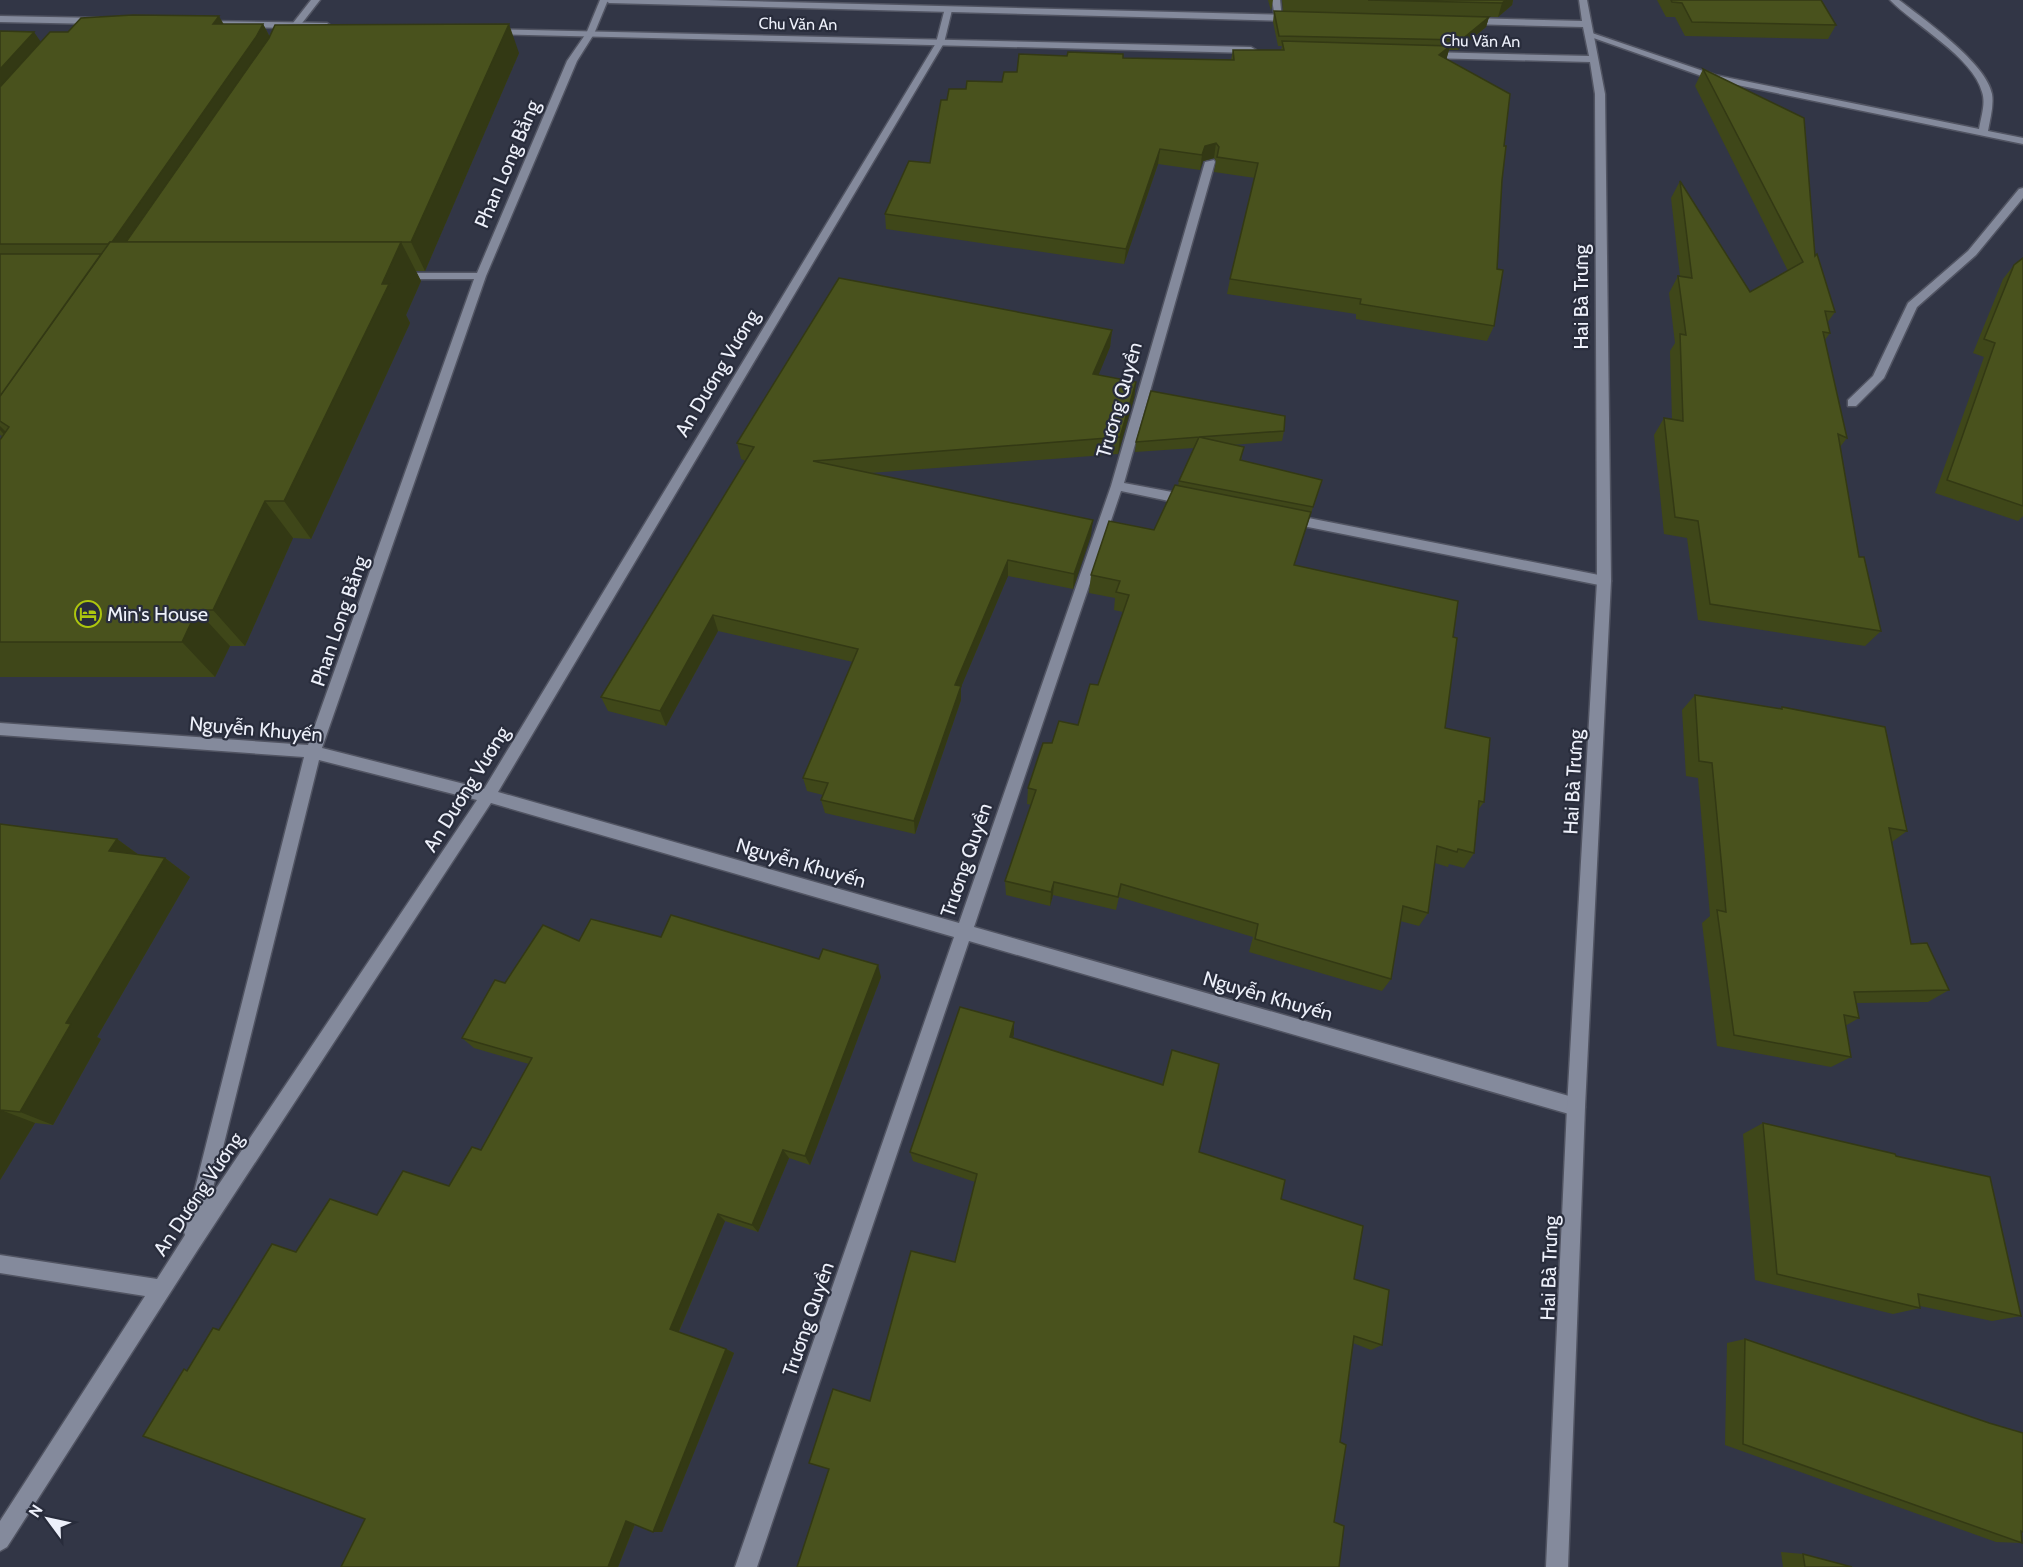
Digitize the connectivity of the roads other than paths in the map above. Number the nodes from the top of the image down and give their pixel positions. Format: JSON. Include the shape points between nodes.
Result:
{"nodes":[{"id":1,"x":316,"y":0,"type":"edge"},
{"id":2,"x":604,"y":0,"type":"edge"},
{"id":3,"x":609,"y":0,"type":"edge"},
{"id":4,"x":1276,"y":0,"type":"edge"},
{"id":5,"x":1583,"y":0,"type":"edge"},
{"id":6,"x":1894,"y":0,"type":"edge"},
{"id":7,"x":948,"y":10,"type":"junction"},
{"id":8,"x":1279,"y":17,"type":"junction"},
{"id":9,"x":1302,"y":18,"type":"edge"},
{"id":10,"x":0,"y":19,"type":"edge"},
{"id":11,"x":93,"y":21,"type":"junction"},
{"id":12,"x":1457,"y":21,"type":"edge"},
{"id":13,"x":105,"y":22,"type":"edge"},
{"id":14,"x":189,"y":23,"type":"edge"},
{"id":15,"x":343,"y":26,"type":"edge"},
{"id":16,"x":1588,"y":29,"type":"junction"},
{"id":17,"x":85,"y":30,"type":"edge"},
{"id":18,"x":294,"y":30,"type":"junction"},
{"id":19,"x":484,"y":30,"type":"edge"},
{"id":20,"x":590,"y":34,"type":"junction"},
{"id":21,"x":940,"y":43,"type":"junction"},
{"id":22,"x":1261,"y":51,"type":"edge"},
{"id":23,"x":1416,"y":54,"type":"edge"},
{"id":24,"x":1594,"y":59,"type":"junction"},
{"id":25,"x":1983,"y":132,"type":"junction"},
{"id":26,"x":2023,"y":141,"type":"edge"},
{"id":27,"x":1210,"y":162,"type":"edge"},
{"id":28,"x":2023,"y":191,"type":"edge"},
{"id":29,"x":385,"y":276,"type":"edge"},
{"id":30,"x":481,"y":276,"type":"junction"},
{"id":31,"x":1852,"y":403,"type":"dead end"},
{"id":32,"x":1118,"y":486,"type":"junction"},
{"id":33,"x":1199,"y":502,"type":"edge"},
{"id":34,"x":1280,"y":518,"type":"edge"},
{"id":35,"x":1604,"y":581,"type":"junction"},
{"id":36,"x":0,"y":729,"type":"edge"},
{"id":37,"x":313,"y":752,"type":"junction"},
{"id":38,"x":488,"y":796,"type":"junction"},
{"id":39,"x":966,"y":931,"type":"junction"},
{"id":40,"x":1576,"y":1107,"type":"junction"},
{"id":41,"x":190,"y":1244,"type":"junction"},
{"id":42,"x":0,"y":1264,"type":"edge"},
{"id":43,"x":161,"y":1289,"type":"junction"},
{"id":44,"x":0,"y":1540,"type":"edge"},
{"id":45,"x":746,"y":1567,"type":"edge"},
{"id":46,"x":1557,"y":1567,"type":"edge"}],
"edges":[{"from":1,"to":18,"type":"street"},
{"from":2,"to":20,"type":"street","name":"Phan Long Bằng"},
{"from":3,"to":7,"type":"street","name":"Chu Văn An"},
{"from":4,"to":8,"type":"street"},
{"from":5,"to":16,"type":"street","name":"Hai Bà Trưng"},
{"from":6,"to":25,"type":"street","via":[[1983,79],[1988,93]]},
{"from":7,"to":8,"type":"street","name":"Chu Văn An"},
{"from":7,"to":21,"type":"street","name":"An Dương Vương"},
{"from":8,"to":9,"type":"street","name":"Chu Văn An"},
{"from":10,"to":11,"type":"street"},
{"from":11,"to":13,"type":"street"},
{"from":11,"to":17,"type":"street"},
{"from":12,"to":16,"type":"street","name":"Chu Văn An"},
{"from":14,"to":18,"type":"street"},
{"from":15,"to":18,"type":"street"},
{"from":16,"to":24,"type":"street","name":"Hai Bà Trưng"},
{"from":16,"to":25,"type":"street","name":"Chu Văn An","via":[[1713,78]]},
{"from":19,"to":20,"type":"street","name":"Chu Văn An"},
{"from":20,"to":21,"type":"street","name":"Chu Văn An"},
{"from":20,"to":30,"type":"street","name":"Phan Long Bằng","via":[[572,61]]},
{"from":21,"to":22,"type":"street","name":"Chu Văn An"},
{"from":21,"to":38,"type":"street","name":"An Dương Vương"},
{"from":23,"to":24,"type":"street","name":"Chu Văn An"},
{"from":24,"to":35,"type":"street","name":"Hai Bà Trưng","via":[[1600,94]]},
{"from":25,"to":26,"type":"street","name":"Chu Văn An"},
{"from":27,"to":32,"type":"street","name":"Trương Quyền"},
{"from":28,"to":31,"type":"street","via":[[1972,253],[1912,305],[1878,378]]},
{"from":29,"to":30,"type":"street"},
{"from":30,"to":37,"type":"street","name":"Phan Long Bằng"},
{"from":32,"to":33,"type":"street"},
{"from":32,"to":39,"type":"street","name":"Trương Quyền"},
{"from":34,"to":35,"type":"street"},
{"from":35,"to":40,"type":"street","name":"Hai Bà Trưng"},
{"from":36,"to":37,"type":"street","name":"Nguyễn Khuyến"},
{"from":37,"to":38,"type":"street","name":"Nguyễn Khuyến"},
{"from":37,"to":41,"type":"street","name":"Phan Long Bằng"},
{"from":38,"to":39,"type":"street","name":"Nguyễn Khuyến"},
{"from":38,"to":41,"type":"street","name":"An Dương Vương"},
{"from":39,"to":40,"type":"street","name":"Nguyễn Khuyến"},
{"from":39,"to":45,"type":"street","name":"Trương Quyền"},
{"from":40,"to":46,"type":"street","name":"Hai Bà Trưng"},
{"from":41,"to":43,"type":"street","name":"An Dương Vương"},
{"from":42,"to":43,"type":"street"},
{"from":43,"to":44,"type":"street","name":"An Dương Vương"}]}
